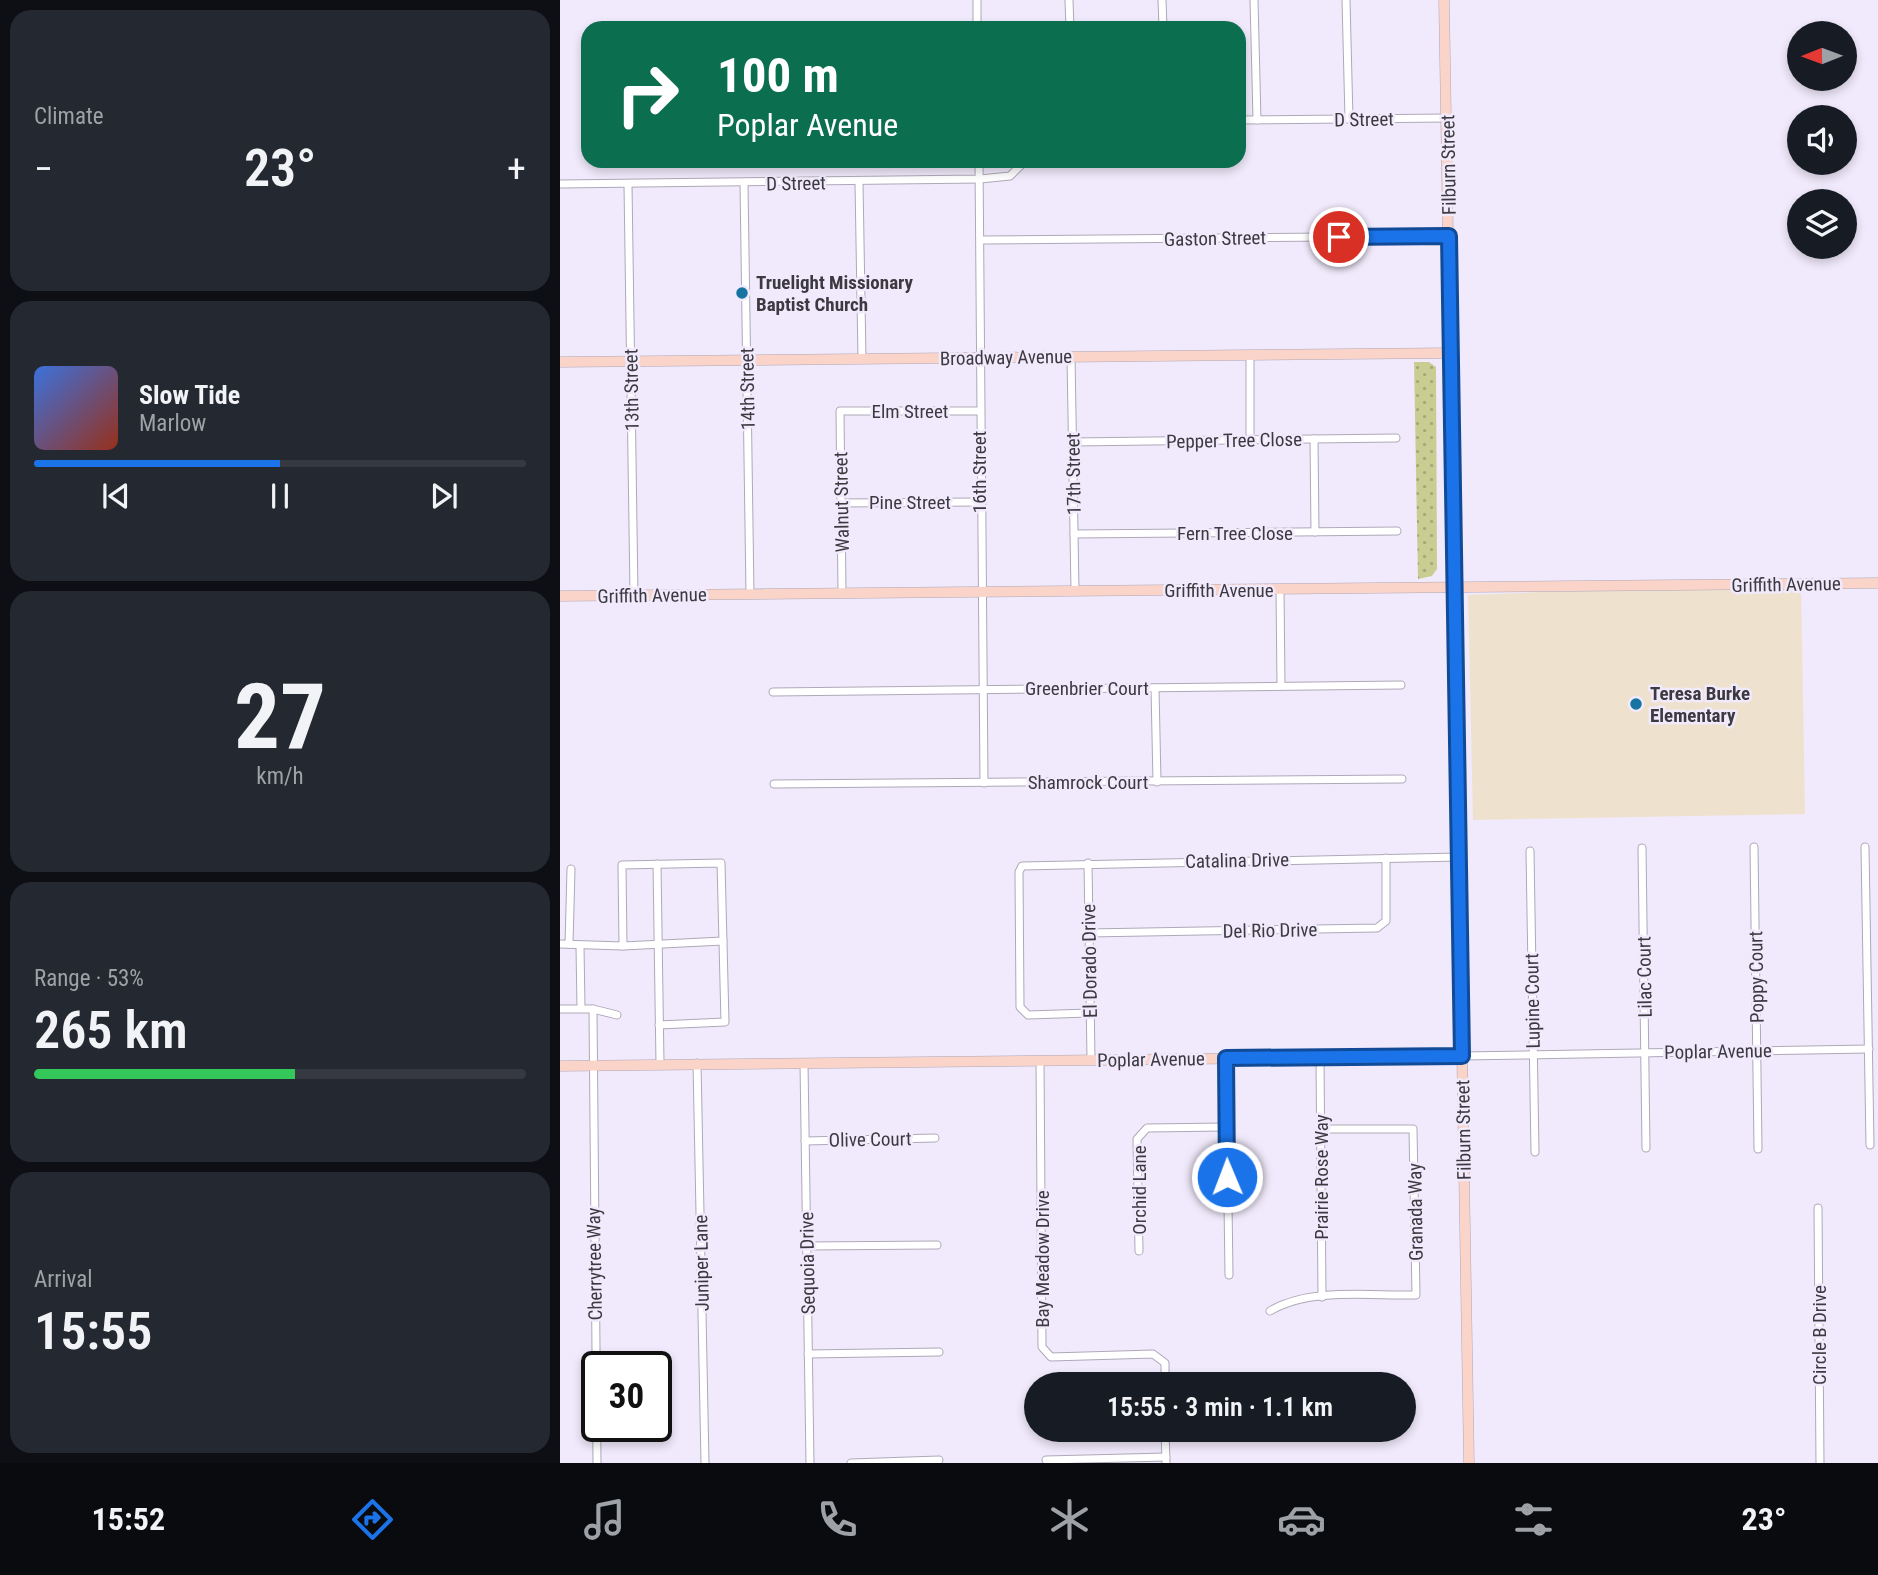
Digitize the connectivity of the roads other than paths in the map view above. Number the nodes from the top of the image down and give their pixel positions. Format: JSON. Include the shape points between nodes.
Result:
{"nodes":[{"id":1,"x":977,"y":0,"type":"edge"},
{"id":2,"x":1069,"y":0,"type":"edge"},
{"id":3,"x":1162,"y":0,"type":"edge"},
{"id":4,"x":1254,"y":0,"type":"edge"},
{"id":5,"x":1346,"y":0,"type":"edge"},
{"id":6,"x":1444,"y":0,"type":"edge"},
{"id":7,"x":977,"y":21,"type":"edge"},
{"id":8,"x":1070,"y":21,"type":"edge"},
{"id":9,"x":1163,"y":21,"type":"edge"},
{"id":10,"x":1448,"y":118,"type":"junction"},
{"id":11,"x":1257,"y":120,"type":"junction"},
{"id":12,"x":1349,"y":120,"type":"junction"},
{"id":13,"x":1246,"y":121,"type":"edge"},
{"id":14,"x":979,"y":168,"type":"edge"},
{"id":15,"x":1019,"y":168,"type":"edge"},
{"id":16,"x":980,"y":179,"type":"junction"},
{"id":17,"x":859,"y":182,"type":"junction"},
{"id":18,"x":744,"y":183,"type":"junction"},
{"id":19,"x":560,"y":184,"type":"edge"},
{"id":20,"x":628,"y":184,"type":"junction"},
{"id":21,"x":1449,"y":236,"type":"junction"},
{"id":22,"x":981,"y":240,"type":"junction"},
{"id":23,"x":1451,"y":353,"type":"junction"},
{"id":24,"x":1250,"y":355,"type":"junction"},
{"id":25,"x":1071,"y":356,"type":"junction"},
{"id":26,"x":979,"y":357,"type":"junction"},
{"id":27,"x":862,"y":359,"type":"junction"},
{"id":28,"x":746,"y":360,"type":"junction"},
{"id":29,"x":631,"y":361,"type":"junction"},
{"id":30,"x":560,"y":362,"type":"edge"},
{"id":31,"x":841,"y":411,"type":"joint"},
{"id":32,"x":979,"y":411,"type":"junction"},
{"id":33,"x":1396,"y":438,"type":"dead end"},
{"id":34,"x":1250,"y":439,"type":"junction"},
{"id":35,"x":1314,"y":439,"type":"junction"},
{"id":36,"x":1073,"y":442,"type":"junction"},
{"id":37,"x":979,"y":502,"type":"junction"},
{"id":38,"x":841,"y":503,"type":"junction"},
{"id":39,"x":1397,"y":531,"type":"dead end"},
{"id":40,"x":1315,"y":532,"type":"junction"},
{"id":41,"x":1074,"y":534,"type":"junction"},
{"id":42,"x":1878,"y":583,"type":"edge"},
{"id":43,"x":1455,"y":587,"type":"junction"},
{"id":44,"x":1280,"y":589,"type":"junction"},
{"id":45,"x":1075,"y":591,"type":"junction"},
{"id":46,"x":842,"y":593,"type":"junction"},
{"id":47,"x":981,"y":593,"type":"junction"},
{"id":48,"x":750,"y":594,"type":"junction"},
{"id":49,"x":634,"y":595,"type":"junction"},
{"id":50,"x":560,"y":596,"type":"edge"},
{"id":51,"x":1401,"y":685,"type":"dead end"},
{"id":52,"x":1281,"y":686,"type":"junction"},
{"id":53,"x":982,"y":688,"type":"junction"},
{"id":54,"x":1155,"y":688,"type":"junction"},
{"id":55,"x":773,"y":692,"type":"dead end"},
{"id":56,"x":1402,"y":779,"type":"dead end"},
{"id":57,"x":1157,"y":782,"type":"junction"},
{"id":58,"x":984,"y":783,"type":"junction"},
{"id":59,"x":774,"y":785,"type":"dead end"},
{"id":60,"x":1754,"y":847,"type":"dead end"},
{"id":61,"x":1865,"y":847,"type":"dead end"},
{"id":62,"x":1642,"y":848,"type":"dead end"},
{"id":63,"x":1530,"y":851,"type":"dead end"},
{"id":64,"x":1459,"y":857,"type":"junction"},
{"id":65,"x":1386,"y":858,"type":"junction"},
{"id":66,"x":1088,"y":863,"type":"junction"},
{"id":67,"x":657,"y":864,"type":"junction"},
{"id":68,"x":571,"y":869,"type":"dead end"},
{"id":69,"x":1088,"y":933,"type":"junction"},
{"id":70,"x":723,"y":941,"type":"junction"},
{"id":71,"x":660,"y":943,"type":"junction"},
{"id":72,"x":560,"y":944,"type":"edge"},
{"id":73,"x":569,"y":944,"type":"junction"},
{"id":74,"x":580,"y":946,"type":"junction"},
{"id":75,"x":623,"y":946,"type":"junction"},
{"id":76,"x":581,"y":1008,"type":"junction"},
{"id":77,"x":560,"y":1009,"type":"edge"},
{"id":78,"x":593,"y":1009,"type":"junction"},
{"id":79,"x":1089,"y":1013,"type":"junction"},
{"id":80,"x":617,"y":1015,"type":"dead end"},
{"id":81,"x":659,"y":1025,"type":"junction"},
{"id":82,"x":1869,"y":1049,"type":"junction"},
{"id":83,"x":1758,"y":1050,"type":"junction"},
{"id":84,"x":1646,"y":1052,"type":"junction"},
{"id":85,"x":1533,"y":1054,"type":"junction"},
{"id":86,"x":1462,"y":1056,"type":"junction"},
{"id":87,"x":1226,"y":1058,"type":"junction"},
{"id":88,"x":1320,"y":1058,"type":"junction"},
{"id":89,"x":1091,"y":1059,"type":"junction"},
{"id":90,"x":1040,"y":1060,"type":"junction"},
{"id":91,"x":697,"y":1063,"type":"junction"},
{"id":92,"x":804,"y":1063,"type":"junction"},
{"id":93,"x":660,"y":1064,"type":"junction"},
{"id":94,"x":592,"y":1065,"type":"junction"},
{"id":95,"x":560,"y":1066,"type":"edge"},
{"id":96,"x":1226,"y":1127,"type":"junction"},
{"id":97,"x":1321,"y":1129,"type":"junction"},
{"id":98,"x":936,"y":1138,"type":"dead end"},
{"id":99,"x":805,"y":1141,"type":"junction"},
{"id":100,"x":1870,"y":1145,"type":"dead end"},
{"id":101,"x":1646,"y":1148,"type":"dead end"},
{"id":102,"x":1758,"y":1149,"type":"dead end"},
{"id":103,"x":1535,"y":1152,"type":"dead end"},
{"id":104,"x":1818,"y":1208,"type":"dead end"},
{"id":105,"x":937,"y":1245,"type":"dead end"},
{"id":106,"x":807,"y":1247,"type":"junction"},
{"id":107,"x":1139,"y":1251,"type":"dead end"},
{"id":108,"x":1229,"y":1275,"type":"dead end"},
{"id":109,"x":1322,"y":1297,"type":"junction"},
{"id":110,"x":1270,"y":1311,"type":"dead end"},
{"id":111,"x":939,"y":1352,"type":"dead end"},
{"id":112,"x":808,"y":1354,"type":"junction"},
{"id":113,"x":1165,"y":1372,"type":"edge"},
{"id":114,"x":1166,"y":1442,"type":"edge"},
{"id":115,"x":939,"y":1460,"type":"dead end"},
{"id":116,"x":1046,"y":1460,"type":"dead end"},
{"id":117,"x":1166,"y":1460,"type":"edge"},
{"id":118,"x":597,"y":1463,"type":"edge"},
{"id":119,"x":705,"y":1463,"type":"edge"},
{"id":120,"x":810,"y":1463,"type":"edge"},
{"id":121,"x":851,"y":1463,"type":"edge"},
{"id":122,"x":1469,"y":1463,"type":"edge"},
{"id":123,"x":1820,"y":1463,"type":"edge"}],
"edges":[{"from":1,"to":7,"type":"street"},
{"from":2,"to":8,"type":"street"},
{"from":3,"to":9,"type":"street"},
{"from":4,"to":11,"type":"street"},
{"from":5,"to":12,"type":"street"},
{"from":6,"to":10,"type":"street","name":"Filburn Street"},
{"from":10,"to":12,"type":"street","name":"D Street"},
{"from":10,"to":21,"type":"street","name":"Filburn Street"},
{"from":11,"to":12,"type":"street","name":"D Street"},
{"from":11,"to":13,"type":"street","name":"D Street"},
{"from":14,"to":16,"type":"street","name":"16th Street"},
{"from":15,"to":16,"type":"street","name":"D Street","via":[[1010,176]]},
{"from":16,"to":17,"type":"street","name":"D Street"},
{"from":16,"to":22,"type":"street","name":"16th Street"},
{"from":17,"to":18,"type":"street","name":"D Street"},
{"from":17,"to":27,"type":"street"},
{"from":18,"to":20,"type":"street","name":"D Street"},
{"from":18,"to":28,"type":"street","name":"14th Street"},
{"from":19,"to":20,"type":"street","name":"D Street"},
{"from":20,"to":29,"type":"street","name":"13th Street"},
{"from":21,"to":22,"type":"street","name":"Gaston Street"},
{"from":21,"to":23,"type":"street","name":"Filburn Street"},
{"from":22,"to":26,"type":"street","name":"16th Street"},
{"from":23,"to":24,"type":"street","name":"Broadway Avenue"},
{"from":23,"to":43,"type":"street","name":"Filburn Street"},
{"from":24,"to":25,"type":"street","name":"Broadway Avenue"},
{"from":24,"to":34,"type":"street"},
{"from":25,"to":26,"type":"street","name":"Broadway Avenue"},
{"from":25,"to":36,"type":"street","name":"17th Street"},
{"from":26,"to":27,"type":"street","name":"Broadway Avenue"},
{"from":26,"to":32,"type":"street","name":"16th Street"},
{"from":27,"to":28,"type":"street","name":"Broadway Avenue"},
{"from":28,"to":29,"type":"street","name":"Broadway Avenue"},
{"from":28,"to":48,"type":"street","name":"14th Street"},
{"from":29,"to":30,"type":"street","name":"Broadway Avenue"},
{"from":29,"to":49,"type":"street","name":"13th Street"},
{"from":31,"to":32,"type":"street","name":"Elm Street"},
{"from":31,"to":38,"type":"street","name":"Walnut Street"},
{"from":32,"to":37,"type":"street","name":"16th Street"},
{"from":33,"to":35,"type":"street","name":"Pepper Tree Close"},
{"from":34,"to":35,"type":"street","name":"Pepper Tree Close"},
{"from":34,"to":36,"type":"street","name":"Pepper Tree Close"},
{"from":35,"to":40,"type":"street"},
{"from":36,"to":41,"type":"street","name":"17th Street"},
{"from":37,"to":38,"type":"street","name":"Pine Street"},
{"from":37,"to":47,"type":"street","name":"16th Street"},
{"from":38,"to":46,"type":"street","name":"Walnut Street"},
{"from":39,"to":40,"type":"street","name":"Fern Tree Close"},
{"from":40,"to":41,"type":"street","name":"Fern Tree Close"},
{"from":41,"to":45,"type":"street","name":"17th Street"},
{"from":42,"to":43,"type":"street","name":"Griffith Avenue"},
{"from":43,"to":44,"type":"street","name":"Griffith Avenue"},
{"from":43,"to":64,"type":"street","name":"Filburn Street"},
{"from":44,"to":45,"type":"street","name":"Griffith Avenue"},
{"from":44,"to":52,"type":"street"},
{"from":45,"to":47,"type":"street","name":"Griffith Avenue"},
{"from":46,"to":47,"type":"street","name":"Griffith Avenue"},
{"from":46,"to":48,"type":"street","name":"Griffith Avenue"},
{"from":47,"to":53,"type":"street","name":"16th Street"},
{"from":48,"to":49,"type":"street","name":"Griffith Avenue"},
{"from":49,"to":50,"type":"street","name":"Griffith Avenue"},
{"from":51,"to":52,"type":"street","name":"Greenbrier Court"},
{"from":52,"to":54,"type":"street","name":"Greenbrier Court"},
{"from":53,"to":54,"type":"street","name":"Greenbrier Court"},
{"from":53,"to":55,"type":"street","name":"Greenbrier Court"},
{"from":53,"to":58,"type":"street","name":"16th Street"},
{"from":54,"to":57,"type":"street"},
{"from":56,"to":57,"type":"street","name":"Shamrock Court"},
{"from":57,"to":58,"type":"street","name":"Shamrock Court"},
{"from":58,"to":59,"type":"street","name":"Shamrock Court"},
{"from":60,"to":83,"type":"street","name":"Poppy Court"},
{"from":61,"to":82,"type":"street"},
{"from":62,"to":84,"type":"street","name":"Lilac Court"},
{"from":63,"to":85,"type":"street","name":"Lupine Court"},
{"from":64,"to":65,"type":"street","name":"Catalina Drive"},
{"from":64,"to":86,"type":"street","name":"Filburn Street"},
{"from":65,"to":66,"type":"street","name":"Catalina Drive"},
{"from":65,"to":69,"type":"street","name":"Del Rio Drive","via":[[1385,920],[1377,928]]},
{"from":66,"to":69,"type":"street","name":"El Dorado Drive"},
{"from":66,"to":79,"type":"street","name":"Catalina Drive","via":[[1027,864],[1019,872],[1020,1007],[1028,1014]]},
{"from":67,"to":70,"type":"street","via":[[721,863]]},
{"from":67,"to":71,"type":"street"},
{"from":67,"to":75,"type":"street","via":[[622,865]]},
{"from":68,"to":73,"type":"street"},
{"from":69,"to":79,"type":"street","name":"El Dorado Drive"},
{"from":70,"to":71,"type":"street"},
{"from":70,"to":81,"type":"street","via":[[725,1022]]},
{"from":71,"to":75,"type":"street"},
{"from":71,"to":81,"type":"street"},
{"from":72,"to":73,"type":"street"},
{"from":73,"to":74,"type":"street"},
{"from":74,"to":75,"type":"street"},
{"from":74,"to":76,"type":"street"},
{"from":76,"to":77,"type":"street"},
{"from":76,"to":78,"type":"street"},
{"from":78,"to":80,"type":"street"},
{"from":78,"to":94,"type":"street","name":"Cherrytree Way"},
{"from":79,"to":89,"type":"street","name":"El Dorado Drive"},
{"from":81,"to":93,"type":"street"},
{"from":82,"to":83,"type":"street","name":"Poplar Avenue"},
{"from":82,"to":100,"type":"street"},
{"from":83,"to":84,"type":"street","name":"Poplar Avenue"},
{"from":83,"to":102,"type":"street","name":"Poppy Court"},
{"from":84,"to":85,"type":"street","name":"Poplar Avenue"},
{"from":84,"to":101,"type":"street","name":"Lilac Court"},
{"from":85,"to":86,"type":"street","name":"Poplar Avenue"},
{"from":85,"to":103,"type":"street","name":"Lupine Court"},
{"from":86,"to":88,"type":"street","name":"Poplar Avenue"},
{"from":86,"to":122,"type":"street","name":"Filburn Street"},
{"from":87,"to":88,"type":"street","name":"Poplar Avenue"},
{"from":87,"to":89,"type":"street","name":"Poplar Avenue"},
{"from":87,"to":96,"type":"street"},
{"from":88,"to":97,"type":"street","name":"Prairie Rose Way"},
{"from":89,"to":90,"type":"street","name":"Poplar Avenue"},
{"from":90,"to":92,"type":"street","name":"Poplar Avenue"},
{"from":90,"to":113,"type":"street","name":"Bay Meadow Drive","via":[[1042,1347],[1051,1357],[1153,1353],[1165,1363]]},
{"from":91,"to":92,"type":"street","name":"Poplar Avenue"},
{"from":91,"to":93,"type":"street","name":"Poplar Avenue"},
{"from":91,"to":119,"type":"street","name":"Juniper Lane"},
{"from":92,"to":99,"type":"street","name":"Sequoia Drive"},
{"from":93,"to":94,"type":"street","name":"Poplar Avenue"},
{"from":94,"to":95,"type":"street","name":"Poplar Avenue"},
{"from":94,"to":118,"type":"street","name":"Cherrytree Way"},
{"from":96,"to":107,"type":"street","name":"Orchid Lane","via":[[1147,1128],[1141,1133],[1137,1139]]},
{"from":96,"to":108,"type":"street"},
{"from":97,"to":109,"type":"street","name":"Prairie Rose Way"},
{"from":97,"to":109,"type":"street","name":"Granada Way","via":[[1413,1129],[1416,1295]]},
{"from":98,"to":99,"type":"street","name":"Olive Court"},
{"from":99,"to":106,"type":"street","name":"Sequoia Drive"},
{"from":104,"to":123,"type":"street","name":"Circle B Drive"},
{"from":105,"to":106,"type":"street"},
{"from":106,"to":112,"type":"street","name":"Sequoia Drive"},
{"from":109,"to":110,"type":"street","via":[[1284,1302]]},
{"from":111,"to":112,"type":"street"},
{"from":112,"to":120,"type":"street","name":"Sequoia Drive"},
{"from":114,"to":117,"type":"street"},
{"from":115,"to":121,"type":"street"},
{"from":116,"to":117,"type":"street"}]}
